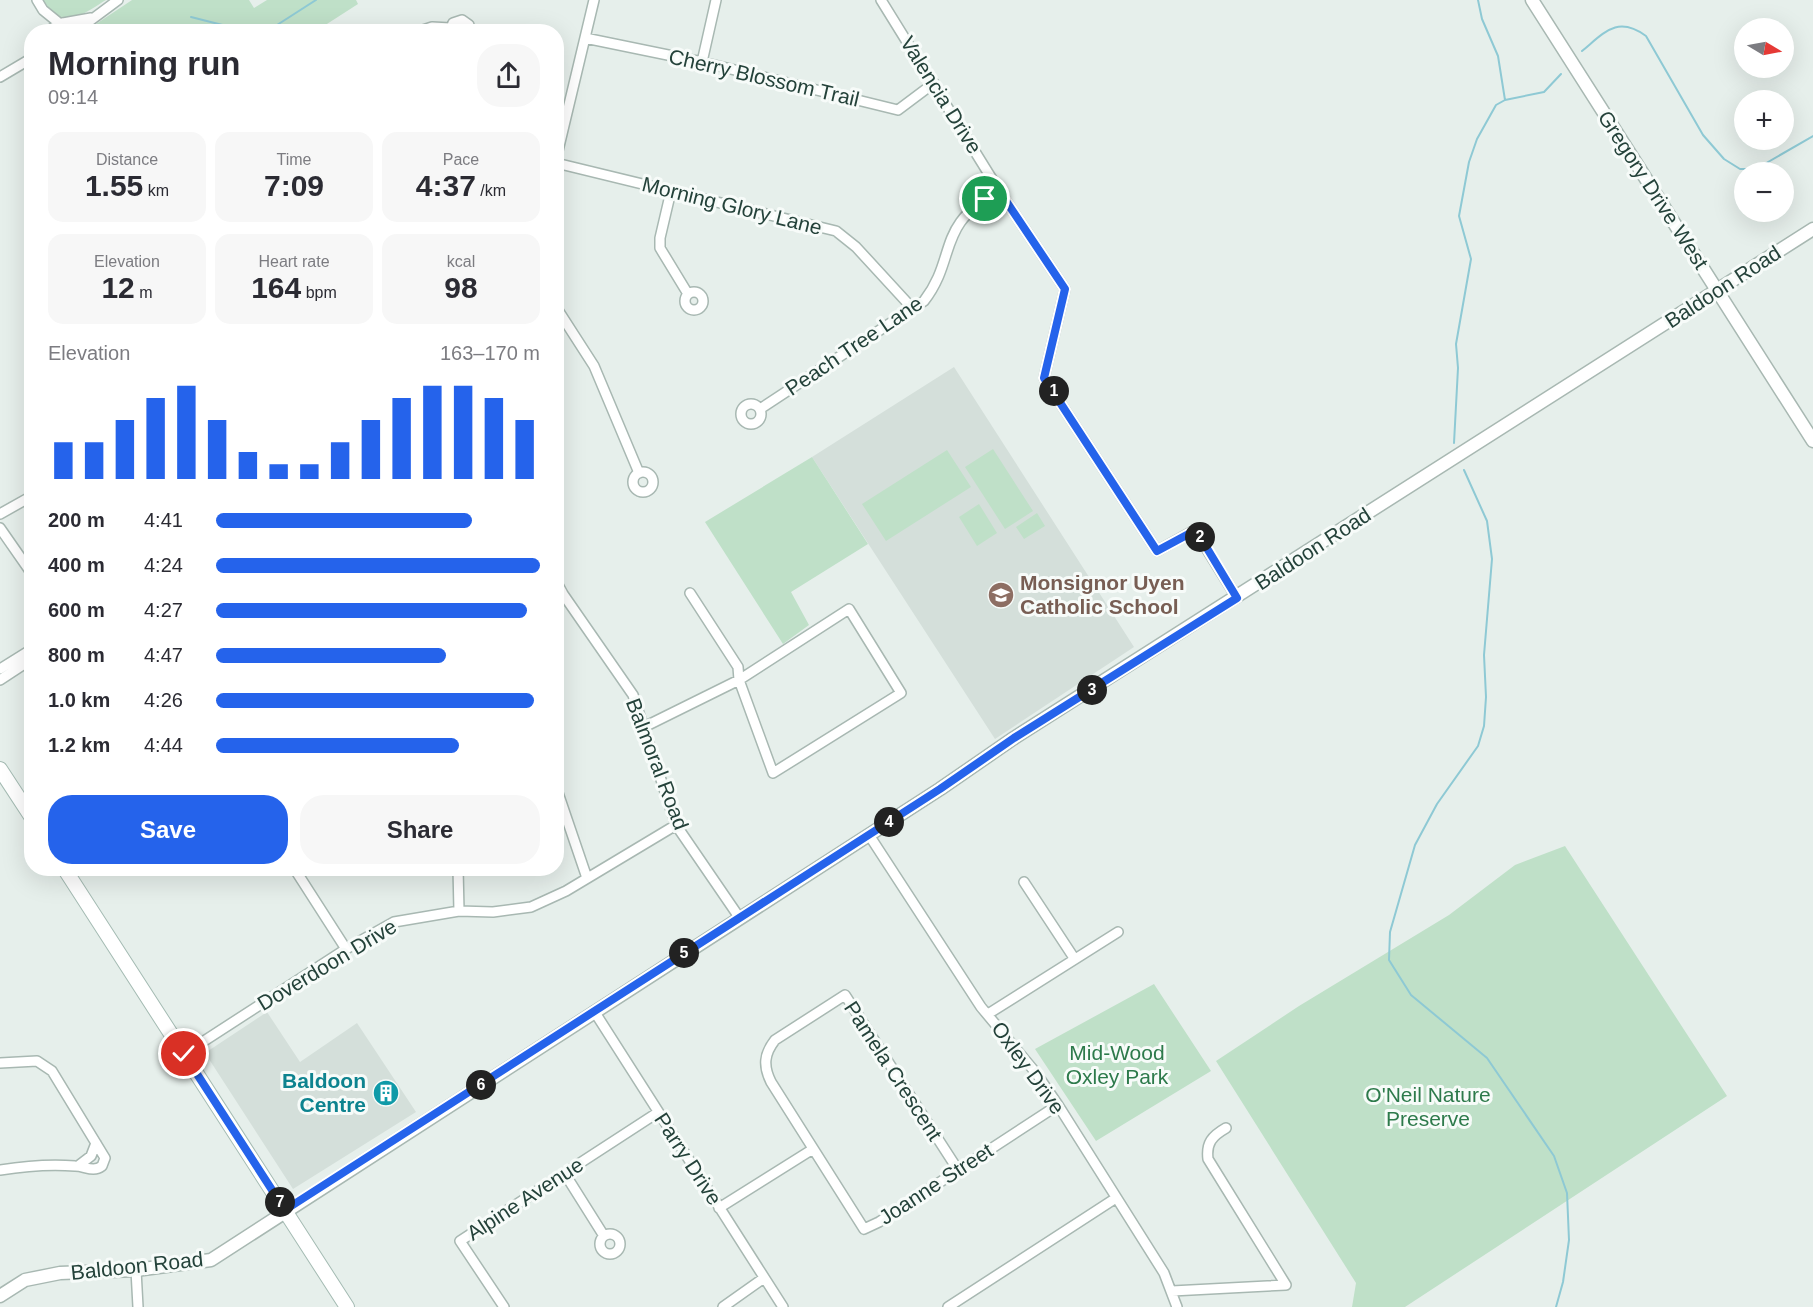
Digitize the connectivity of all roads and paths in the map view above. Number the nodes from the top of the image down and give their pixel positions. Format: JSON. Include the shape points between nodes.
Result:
{"nodes":[{"id":1,"x":37,"y":0,"type":"edge"},
{"id":2,"x":118,"y":0,"type":"edge"},
{"id":3,"x":594,"y":0,"type":"edge"},
{"id":4,"x":716,"y":0,"type":"edge"},
{"id":5,"x":881,"y":0,"type":"edge"},
{"id":6,"x":1532,"y":0,"type":"edge"},
{"id":7,"x":43,"y":10,"type":"junction"},
{"id":8,"x":91,"y":18,"type":"junction"},
{"id":9,"x":61,"y":23,"type":"joint"},
{"id":10,"x":46,"y":24,"type":"edge"},
{"id":11,"x":84,"y":24,"type":"edge"},
{"id":12,"x":454,"y":24,"type":"edge"},
{"id":13,"x":468,"y":24,"type":"edge"},
{"id":14,"x":585,"y":38,"type":"junction"},
{"id":15,"x":702,"y":62,"type":"junction"},
{"id":16,"x":24,"y":63,"type":"edge"},
{"id":17,"x":0,"y":77,"type":"edge"},
{"id":18,"x":934,"y":82,"type":"junction"},
{"id":19,"x":564,"y":127,"type":"edge"},
{"id":20,"x":564,"y":163,"type":"edge"},
{"id":21,"x":671,"y":191,"type":"junction"},
{"id":22,"x":1000,"y":192,"type":"junction"},
{"id":23,"x":1813,"y":230,"type":"edge"},
{"id":24,"x":1718,"y":290,"type":"junction"},
{"id":25,"x":688,"y":294,"type":"dead end"},
{"id":26,"x":913,"y":309,"type":"junction"},
{"id":27,"x":564,"y":319,"type":"edge"},
{"id":28,"x":760,"y":409,"type":"dead end"},
{"id":29,"x":1813,"y":441,"type":"edge"},
{"id":30,"x":639,"y":473,"type":"dead end"},
{"id":31,"x":24,"y":500,"type":"edge"},
{"id":32,"x":0,"y":514,"type":"edge"},
{"id":33,"x":0,"y":528,"type":"edge"},
{"id":34,"x":24,"y":562,"type":"edge"},
{"id":35,"x":690,"y":593,"type":"dead end"},
{"id":36,"x":564,"y":595,"type":"edge"},
{"id":37,"x":1237,"y":598,"type":"junction"},
{"id":38,"x":24,"y":654,"type":"edge"},
{"id":39,"x":24,"y":664,"type":"edge"},
{"id":40,"x":0,"y":669,"type":"edge"},
{"id":41,"x":0,"y":680,"type":"edge"},
{"id":42,"x":739,"y":680,"type":"junction"},
{"id":43,"x":644,"y":727,"type":"junction"},
{"id":44,"x":0,"y":769,"type":"edge"},
{"id":45,"x":24,"y":806,"type":"edge"},
{"id":46,"x":564,"y":810,"type":"edge"},
{"id":47,"x":675,"y":825,"type":"junction"},
{"id":48,"x":869,"y":835,"type":"junction"},
{"id":49,"x":69,"y":876,"type":"edge"},
{"id":50,"x":299,"y":876,"type":"edge"},
{"id":51,"x":458,"y":876,"type":"edge"},
{"id":52,"x":587,"y":878,"type":"junction"},
{"id":53,"x":1024,"y":882,"type":"dead end"},
{"id":54,"x":459,"y":911,"type":"junction"},
{"id":55,"x":739,"y":918,"type":"junction"},
{"id":56,"x":1118,"y":932,"type":"dead end"},
{"id":57,"x":346,"y":949,"type":"junction"},
{"id":58,"x":1074,"y":958,"type":"junction"},
{"id":59,"x":594,"y":1011,"type":"junction"},
{"id":60,"x":988,"y":1014,"type":"junction"},
{"id":61,"x":184,"y":1054,"type":"junction"},
{"id":62,"x":0,"y":1062,"type":"edge"},
{"id":63,"x":1058,"y":1105,"type":"junction"},
{"id":64,"x":657,"y":1113,"type":"junction"},
{"id":65,"x":1226,"y":1128,"type":"dead end"},
{"id":66,"x":96,"y":1143,"type":"junction"},
{"id":67,"x":813,"y":1149,"type":"junction"},
{"id":68,"x":78,"y":1166,"type":"junction"},
{"id":69,"x":0,"y":1170,"type":"edge"},
{"id":70,"x":958,"y":1170,"type":"junction"},
{"id":71,"x":565,"y":1174,"type":"junction"},
{"id":72,"x":1116,"y":1198,"type":"junction"},
{"id":73,"x":719,"y":1208,"type":"junction"},
{"id":74,"x":285,"y":1210,"type":"junction"},
{"id":75,"x":604,"y":1236,"type":"dead end"},
{"id":76,"x":136,"y":1270,"type":"junction"},
{"id":77,"x":764,"y":1278,"type":"junction"},
{"id":78,"x":1172,"y":1291,"type":"junction"},
{"id":79,"x":0,"y":1296,"type":"edge"},
{"id":80,"x":953,"y":1305,"type":"edge"},
{"id":81,"x":138,"y":1307,"type":"edge"},
{"id":82,"x":347,"y":1307,"type":"edge"},
{"id":83,"x":504,"y":1307,"type":"edge"},
{"id":84,"x":723,"y":1307,"type":"edge"},
{"id":85,"x":783,"y":1307,"type":"edge"},
{"id":86,"x":1177,"y":1307,"type":"edge"}],
"edges":[{"from":1,"to":7,"type":"street"},
{"from":2,"to":8,"type":"street"},
{"from":3,"to":14,"type":"street"},
{"from":4,"to":15,"type":"street"},
{"from":5,"to":18,"type":"street","name":"Valencia Drive"},
{"from":6,"to":24,"type":"street","name":"Gregory Drive West"},
{"from":7,"to":9,"type":"street"},
{"from":7,"to":10,"type":"street"},
{"from":8,"to":9,"type":"street"},
{"from":8,"to":11,"type":"street"},
{"from":12,"to":13,"type":"street","via":[[462,20]]},
{"from":14,"to":15,"type":"street","name":"Cherry Blossom Trail"},
{"from":14,"to":19,"type":"street"},
{"from":15,"to":18,"type":"street","name":"Cherry Blossom Trail","via":[[897,110]]},
{"from":16,"to":17,"type":"street"},
{"from":18,"to":22,"type":"street","name":"Valencia Drive"},
{"from":20,"to":21,"type":"street","name":"Morning Glory Lane"},
{"from":21,"to":25,"type":"street","via":[[660,248]]},
{"from":21,"to":26,"type":"street","name":"Morning Glory Lane","via":[[836,231]]},
{"from":22,"to":26,"type":"street","name":"Peach Tree Lane","via":[[962,219],[952,234],[932,290]]},
{"from":22,"to":37,"type":"street","name":"Valencia Drive","via":[[1065,289],[1044,378],[1157,551],[1196,530]]},
{"from":23,"to":24,"type":"street","name":"Baldoon Road"},
{"from":24,"to":29,"type":"street","name":"Gregory Drive West"},
{"from":24,"to":37,"type":"street","name":"Baldoon Road"},
{"from":26,"to":28,"type":"street","name":"Peach Tree Lane"},
{"from":27,"to":30,"type":"street","via":[[594,366]]},
{"from":31,"to":32,"type":"street"},
{"from":33,"to":34,"type":"street"},
{"from":35,"to":42,"type":"street","via":[[738,667]]},
{"from":36,"to":43,"type":"street","name":"Balmoral Road","via":[[633,695]]},
{"from":37,"to":48,"type":"street","name":"Baldoon Road","via":[[1014,738]]},
{"from":38,"to":40,"type":"street"},
{"from":39,"to":41,"type":"street"},
{"from":42,"to":42,"type":"street","via":[[773,773],[901,693],[849,609]]},
{"from":42,"to":43,"type":"street"},
{"from":43,"to":47,"type":"street","name":"Balmoral Road"},
{"from":44,"to":45,"type":"main road"},
{"from":46,"to":52,"type":"street"},
{"from":47,"to":52,"type":"street","name":"Doverdoon Drive"},
{"from":47,"to":55,"type":"street","name":"Balmoral Road"},
{"from":48,"to":55,"type":"street","name":"Baldoon Road"},
{"from":48,"to":60,"type":"street","name":"Oxley Drive"},
{"from":49,"to":61,"type":"main road"},
{"from":50,"to":57,"type":"street"},
{"from":51,"to":54,"type":"street"},
{"from":52,"to":54,"type":"street","name":"Doverdoon Drive","via":[[531,907]]},
{"from":53,"to":58,"type":"street"},
{"from":54,"to":57,"type":"street","name":"Doverdoon Drive","via":[[394,922]]},
{"from":55,"to":59,"type":"street","name":"Baldoon Road"},
{"from":56,"to":58,"type":"street"},
{"from":57,"to":61,"type":"street","name":"Doverdoon Drive"},
{"from":58,"to":60,"type":"street"},
{"from":59,"to":64,"type":"street","name":"Parry Drive"},
{"from":59,"to":74,"type":"street","name":"Baldoon Road"},
{"from":60,"to":63,"type":"street","name":"Oxley Drive"},
{"from":61,"to":74,"type":"main road"},
{"from":62,"to":66,"type":"street","via":[[37,1061],[52,1071]]},
{"from":63,"to":70,"type":"street","name":"Joanne Street"},
{"from":63,"to":72,"type":"street","name":"Oxley Drive"},
{"from":64,"to":71,"type":"street","name":"Alpine Avenue"},
{"from":64,"to":73,"type":"street","name":"Parry Drive"},
{"from":65,"to":78,"type":"street","via":[[1211,1139],[1208,1160],[1286,1285]]},
{"from":66,"to":68,"type":"street","via":[[91,1156]]},
{"from":66,"to":68,"type":"street","via":[[105,1153],[102,1166],[94,1170]]},
{"from":67,"to":70,"type":"street","name":"Joanne Street","via":[[864,1229]]},
{"from":67,"to":70,"type":"street","name":"Pamela Crescent","via":[[771,1082],[765,1062],[775,1040],[844,995]]},
{"from":67,"to":73,"type":"street"},
{"from":68,"to":69,"type":"street"},
{"from":71,"to":75,"type":"street"},
{"from":71,"to":83,"type":"street","name":"Alpine Avenue","via":[[460,1241]]},
{"from":72,"to":78,"type":"street","name":"Oxley Drive"},
{"from":72,"to":80,"type":"street"},
{"from":73,"to":77,"type":"street","name":"Parry Drive"},
{"from":74,"to":76,"type":"street","name":"Baldoon Road","via":[[211,1260]]},
{"from":74,"to":82,"type":"main road"},
{"from":76,"to":79,"type":"street","name":"Baldoon Road","via":[[42,1276],[24,1280]]},
{"from":76,"to":81,"type":"street"},
{"from":77,"to":84,"type":"street"},
{"from":77,"to":85,"type":"street","name":"Parry Drive"},
{"from":78,"to":86,"type":"street","name":"Oxley Drive"}]}
